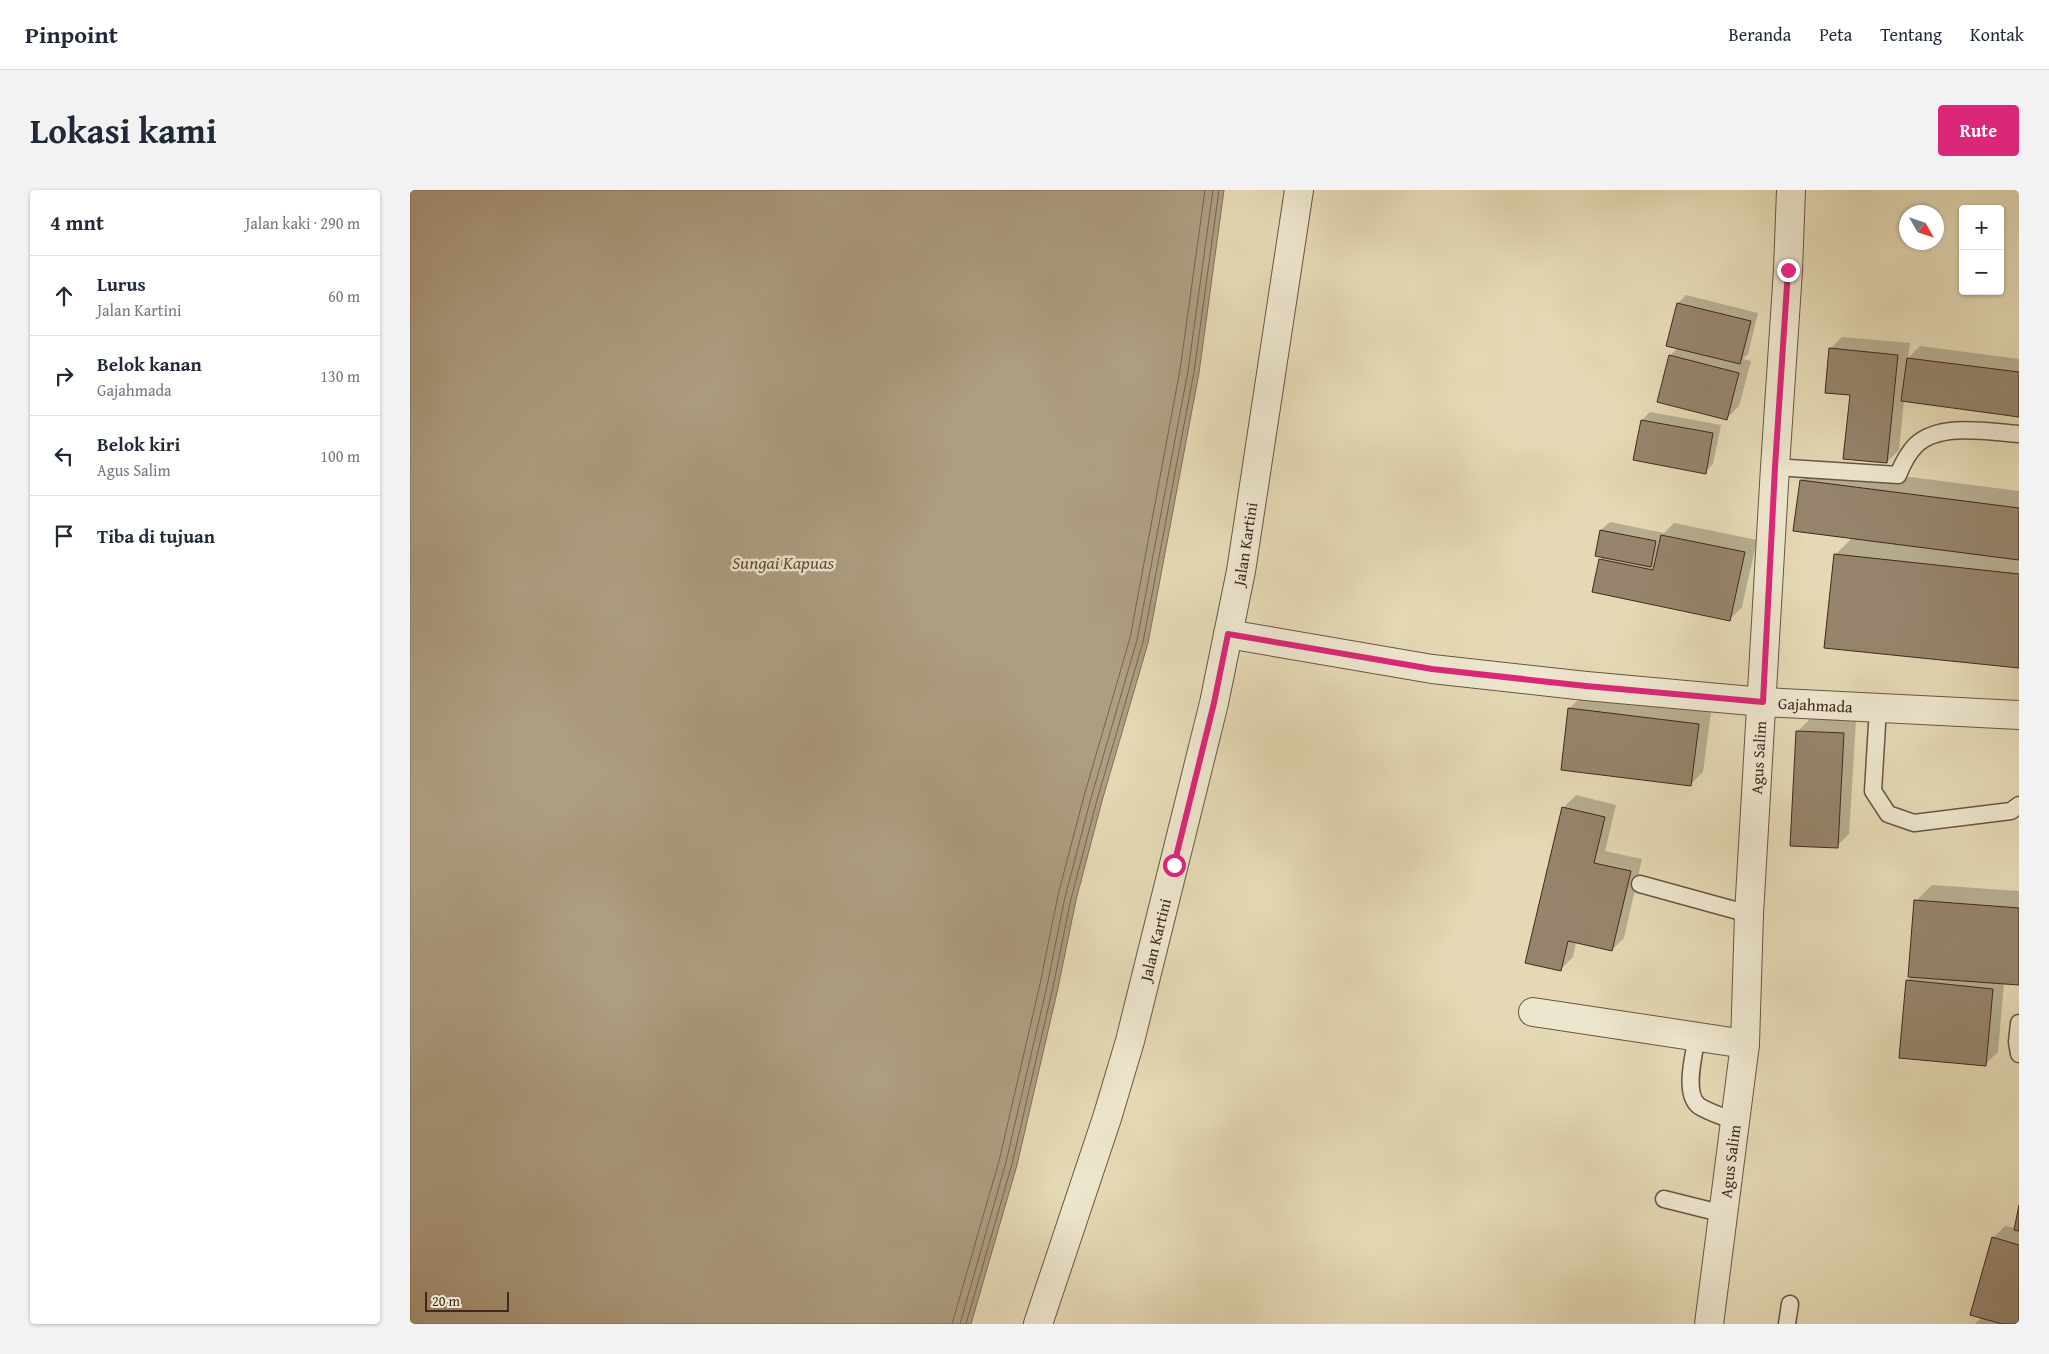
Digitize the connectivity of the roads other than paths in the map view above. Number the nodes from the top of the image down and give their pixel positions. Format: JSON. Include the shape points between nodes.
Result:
{"nodes":[{"id":1,"x":1299,"y":190,"type":"edge"},
{"id":2,"x":1791,"y":190,"type":"edge"},
{"id":3,"x":2019,"y":434,"type":"edge"},
{"id":4,"x":1775,"y":467,"type":"junction"},
{"id":5,"x":1228,"y":634,"type":"junction"},
{"id":6,"x":1763,"y":702,"type":"junction"},
{"id":7,"x":1878,"y":708,"type":"junction"},
{"id":8,"x":2019,"y":716,"type":"edge"},
{"id":9,"x":2019,"y":805,"type":"edge"},
{"id":10,"x":1640,"y":884,"type":"dead end"},
{"id":11,"x":1749,"y":914,"type":"junction"},
{"id":12,"x":1534,"y":1012,"type":"dead end"},
{"id":13,"x":2019,"y":1023,"type":"edge"},
{"id":14,"x":1697,"y":1037,"type":"junction"},
{"id":15,"x":1745,"y":1044,"type":"junction"},
{"id":16,"x":2019,"y":1054,"type":"edge"},
{"id":17,"x":1736,"y":1122,"type":"junction"},
{"id":18,"x":1664,"y":1199,"type":"dead end"},
{"id":19,"x":1724,"y":1214,"type":"junction"},
{"id":20,"x":1790,"y":1304,"type":"dead end"},
{"id":21,"x":1038,"y":1324,"type":"edge"},
{"id":22,"x":1709,"y":1324,"type":"edge"},
{"id":23,"x":1787,"y":1324,"type":"edge"}],
"edges":[{"from":1,"to":5,"type":"street","name":"Jalan Kartini","via":[[1241,571]]},
{"from":2,"to":4,"type":"street","name":"Agus Salim"},
{"from":3,"to":4,"type":"lane","via":[[1952,430],[1935,434],[1916,444],[1898,476]]},
{"from":4,"to":6,"type":"street","name":"Agus Salim"},
{"from":5,"to":6,"type":"street","name":"Gajahmada","via":[[1432,669]]},
{"from":5,"to":21,"type":"street","name":"Jalan Kartini","via":[[1214,703],[1130,1041]]},
{"from":6,"to":7,"type":"street","name":"Gajahmada"},
{"from":6,"to":11,"type":"street","name":"Agus Salim"},
{"from":7,"to":8,"type":"street","name":"Gajahmada"},
{"from":7,"to":9,"type":"lane","via":[[1873,791],[1888,814],[1914,822],[2011,811]]},
{"from":10,"to":11,"type":"lane"},
{"from":11,"to":15,"type":"street","name":"Agus Salim"},
{"from":12,"to":14,"type":"street"},
{"from":13,"to":16,"type":"lane"},
{"from":14,"to":15,"type":"street"},
{"from":14,"to":17,"type":"lane","via":[[1690,1084],[1692,1098],[1699,1106]]},
{"from":15,"to":17,"type":"street","name":"Agus Salim"},
{"from":17,"to":19,"type":"street","name":"Agus Salim"},
{"from":18,"to":19,"type":"lane"},
{"from":19,"to":22,"type":"street","name":"Agus Salim"},
{"from":20,"to":23,"type":"lane"}]}
